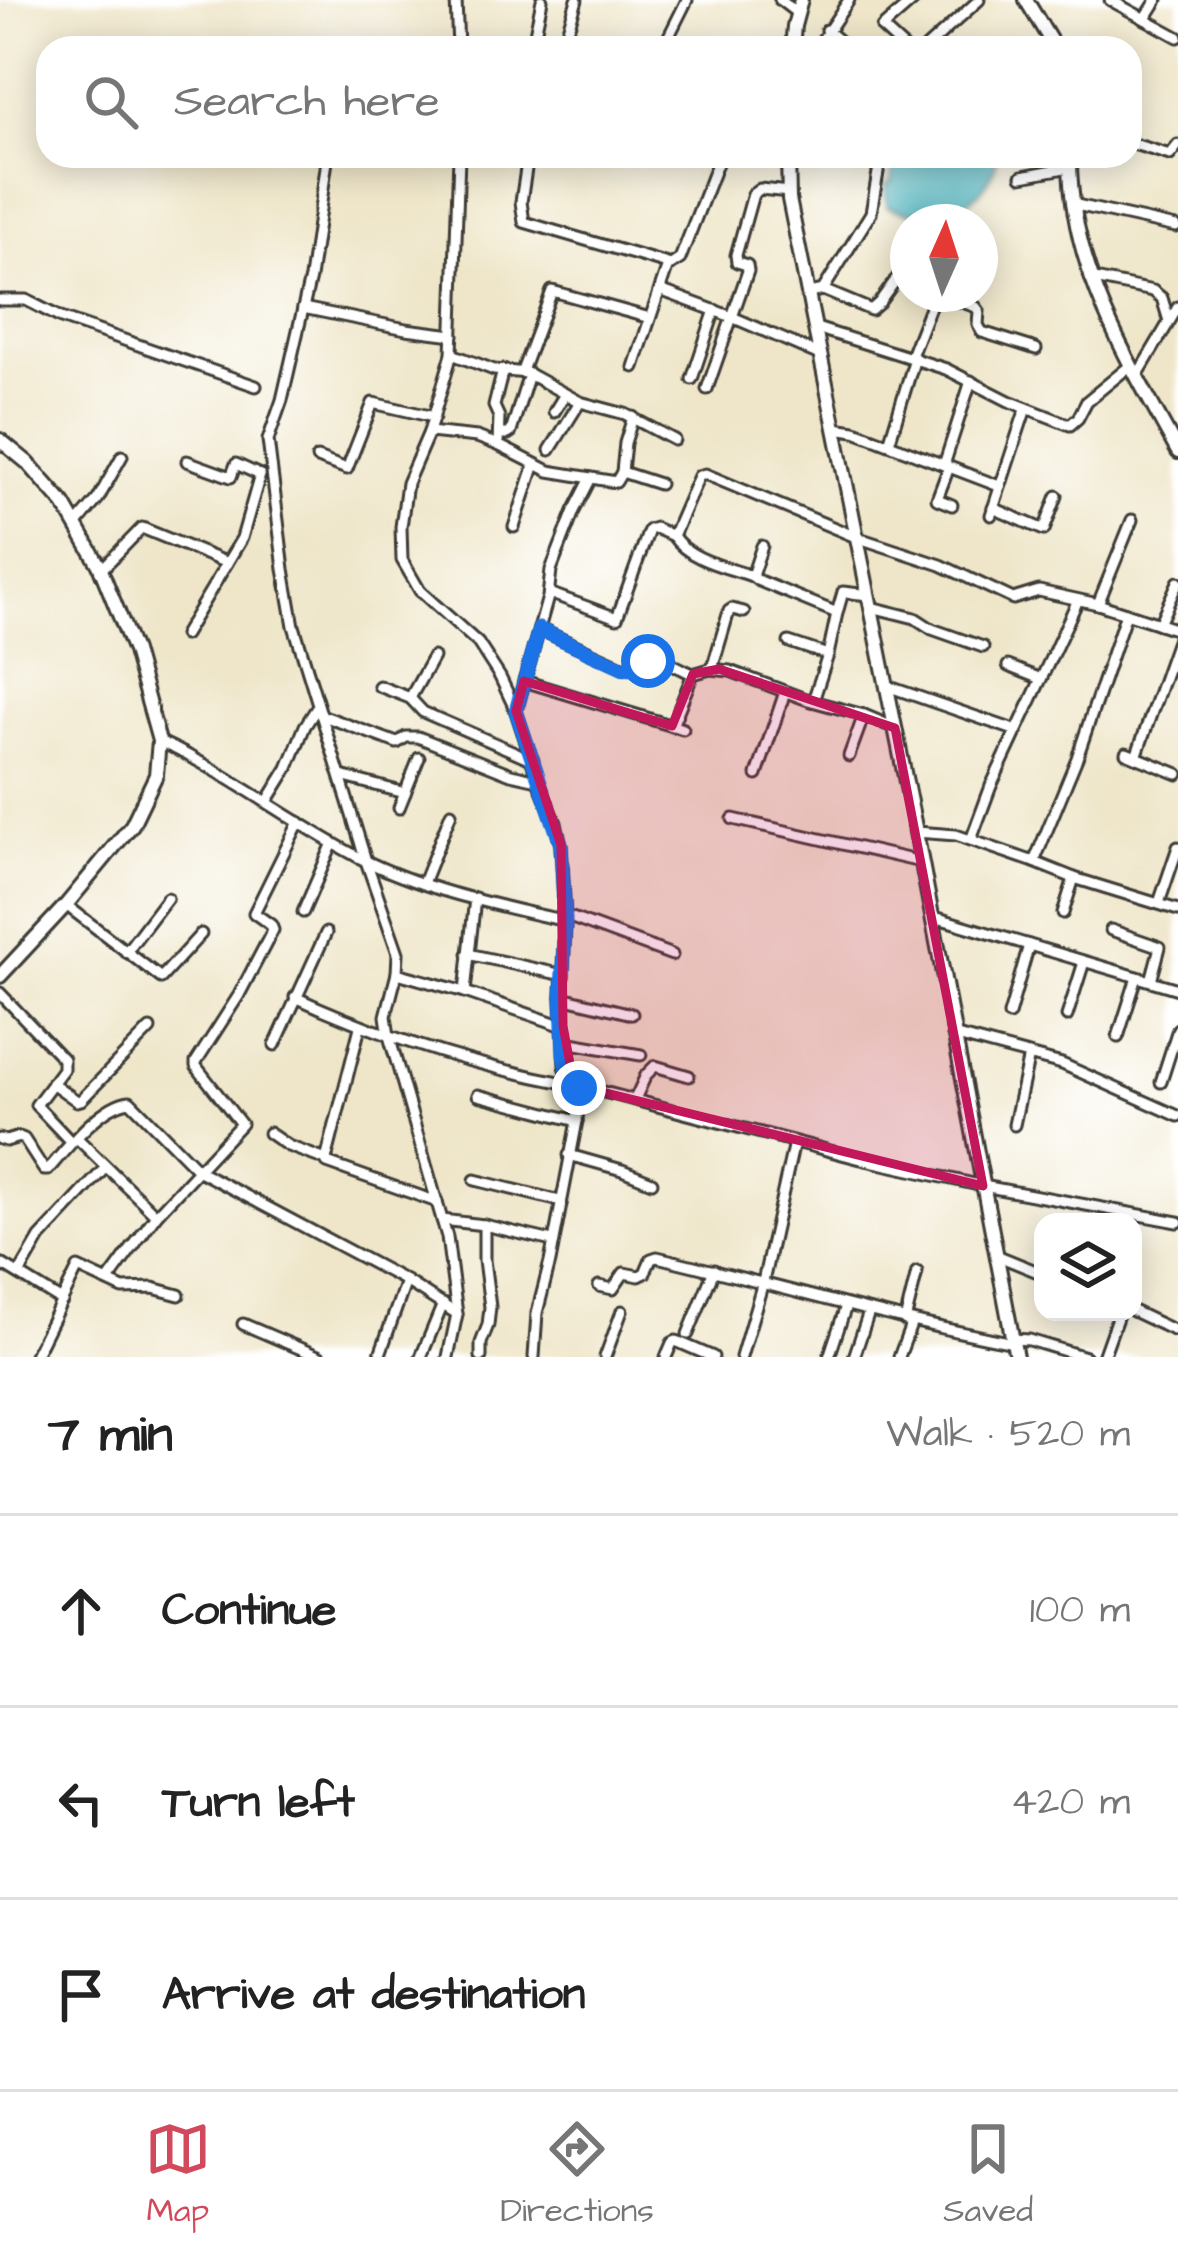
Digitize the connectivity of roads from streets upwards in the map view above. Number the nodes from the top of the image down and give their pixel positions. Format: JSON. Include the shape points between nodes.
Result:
{"nodes":[{"id":1,"x":456,"y":0,"type":"edge"},
{"id":2,"x":542,"y":0,"type":"edge"},
{"id":3,"x":578,"y":0,"type":"edge"},
{"id":4,"x":687,"y":0,"type":"edge"},
{"id":5,"x":780,"y":0,"type":"edge"},
{"id":6,"x":848,"y":0,"type":"edge"},
{"id":7,"x":914,"y":0,"type":"edge"},
{"id":8,"x":979,"y":0,"type":"edge"},
{"id":9,"x":1026,"y":0,"type":"edge"},
{"id":10,"x":1110,"y":0,"type":"edge"},
{"id":11,"x":1157,"y":0,"type":"edge"},
{"id":12,"x":799,"y":7,"type":"edge"},
{"id":13,"x":1145,"y":19,"type":"junction"},
{"id":14,"x":826,"y":31,"type":"junction"},
{"id":15,"x":458,"y":36,"type":"edge"},
{"id":16,"x":534,"y":36,"type":"edge"},
{"id":17,"x":566,"y":36,"type":"edge"},
{"id":18,"x":669,"y":36,"type":"edge"},
{"id":19,"x":823,"y":36,"type":"edge"},
{"id":20,"x":832,"y":36,"type":"edge"},
{"id":21,"x":891,"y":36,"type":"edge"},
{"id":22,"x":939,"y":36,"type":"edge"},
{"id":23,"x":1048,"y":36,"type":"edge"},
{"id":24,"x":1178,"y":36,"type":"edge"},
{"id":25,"x":1178,"y":146,"type":"edge"},
{"id":26,"x":1142,"y":147,"type":"edge"},
{"id":27,"x":326,"y":168,"type":"edge"},
{"id":28,"x":459,"y":168,"type":"edge"},
{"id":29,"x":526,"y":168,"type":"edge"},
{"id":30,"x":716,"y":168,"type":"edge"},
{"id":31,"x":788,"y":168,"type":"edge"},
{"id":32,"x":878,"y":168,"type":"edge"},
{"id":33,"x":1049,"y":168,"type":"edge"},
{"id":34,"x":1070,"y":168,"type":"edge"},
{"id":35,"x":1022,"y":176,"type":"dead end"},
{"id":36,"x":789,"y":192,"type":"junction"},
{"id":37,"x":1072,"y":204,"type":"junction"},
{"id":38,"x":1176,"y":227,"type":"edge"},
{"id":39,"x":668,"y":265,"type":"junction"},
{"id":40,"x":1090,"y":278,"type":"junction"},
{"id":41,"x":890,"y":288,"type":"edge"},
{"id":42,"x":660,"y":290,"type":"junction"},
{"id":43,"x":816,"y":292,"type":"junction"},
{"id":44,"x":0,"y":300,"type":"edge"},
{"id":45,"x":1178,"y":307,"type":"edge"},
{"id":46,"x":304,"y":308,"type":"junction"},
{"id":47,"x":716,"y":310,"type":"junction"},
{"id":48,"x":931,"y":312,"type":"edge"},
{"id":49,"x":978,"y":312,"type":"edge"},
{"id":50,"x":732,"y":316,"type":"junction"},
{"id":51,"x":650,"y":318,"type":"junction"},
{"id":52,"x":1166,"y":326,"type":"junction"},
{"id":53,"x":816,"y":328,"type":"junction"},
{"id":54,"x":453,"y":334,"type":"junction"},
{"id":55,"x":1178,"y":338,"type":"edge"},
{"id":56,"x":1036,"y":349,"type":"dead end"},
{"id":57,"x":452,"y":354,"type":"junction"},
{"id":58,"x":820,"y":355,"type":"junction"},
{"id":59,"x":913,"y":357,"type":"junction"},
{"id":60,"x":634,"y":367,"type":"dead end"},
{"id":61,"x":503,"y":370,"type":"junction"},
{"id":62,"x":1134,"y":371,"type":"junction"},
{"id":63,"x":525,"y":372,"type":"junction"},
{"id":64,"x":692,"y":379,"type":"dead end"},
{"id":65,"x":971,"y":382,"type":"junction"},
{"id":66,"x":256,"y":386,"type":"dead end"},
{"id":67,"x":706,"y":389,"type":"dead end"},
{"id":68,"x":565,"y":394,"type":"junction"},
{"id":69,"x":580,"y":402,"type":"junction"},
{"id":70,"x":1026,"y":408,"type":"junction"},
{"id":71,"x":554,"y":412,"type":"dead end"},
{"id":72,"x":434,"y":417,"type":"junction"},
{"id":73,"x":633,"y":417,"type":"junction"},
{"id":74,"x":834,"y":428,"type":"junction"},
{"id":75,"x":429,"y":432,"type":"junction"},
{"id":76,"x":499,"y":439,"type":"junction"},
{"id":77,"x":0,"y":440,"type":"edge"},
{"id":78,"x":674,"y":440,"type":"dead end"},
{"id":79,"x":889,"y":443,"type":"junction"},
{"id":80,"x":550,"y":450,"type":"dead end"},
{"id":81,"x":1178,"y":452,"type":"edge"},
{"id":82,"x":122,"y":456,"type":"dead end"},
{"id":83,"x":316,"y":458,"type":"dead end"},
{"id":84,"x":187,"y":461,"type":"dead end"},
{"id":85,"x":535,"y":464,"type":"junction"},
{"id":86,"x":946,"y":465,"type":"junction"},
{"id":87,"x":622,"y":472,"type":"junction"},
{"id":88,"x":266,"y":476,"type":"junction"},
{"id":89,"x":591,"y":478,"type":"junction"},
{"id":90,"x":659,"y":484,"type":"dead end"},
{"id":91,"x":999,"y":486,"type":"junction"},
{"id":92,"x":1057,"y":496,"type":"dead end"},
{"id":93,"x":952,"y":505,"type":"dead end"},
{"id":94,"x":1132,"y":520,"type":"dead end"},
{"id":95,"x":76,"y":525,"type":"junction"},
{"id":96,"x":514,"y":527,"type":"dead end"},
{"id":97,"x":673,"y":536,"type":"junction"},
{"id":98,"x":856,"y":537,"type":"junction"},
{"id":99,"x":762,"y":546,"type":"dead end"},
{"id":100,"x":227,"y":563,"type":"junction"},
{"id":101,"x":101,"y":570,"type":"junction"},
{"id":102,"x":752,"y":576,"type":"junction"},
{"id":103,"x":1178,"y":581,"type":"edge"},
{"id":104,"x":549,"y":593,"type":"junction"},
{"id":105,"x":1078,"y":600,"type":"junction"},
{"id":106,"x":869,"y":601,"type":"junction"},
{"id":107,"x":1098,"y":604,"type":"junction"},
{"id":108,"x":744,"y":613,"type":"dead end"},
{"id":109,"x":837,"y":613,"type":"junction"},
{"id":110,"x":1126,"y":613,"type":"junction"},
{"id":111,"x":1159,"y":624,"type":"junction"},
{"id":112,"x":539,"y":629,"type":"junction"},
{"id":113,"x":1178,"y":634,"type":"edge"},
{"id":114,"x":184,"y":635,"type":"dead end"},
{"id":115,"x":789,"y":642,"type":"dead end"},
{"id":116,"x":982,"y":647,"type":"dead end"},
{"id":117,"x":828,"y":655,"type":"junction"},
{"id":118,"x":433,"y":657,"type":"dead end"},
{"id":119,"x":1008,"y":665,"type":"dead end"},
{"id":120,"x":712,"y":669,"type":"junction"},
{"id":121,"x":693,"y":674,"type":"junction"},
{"id":122,"x":1041,"y":679,"type":"junction"},
{"id":123,"x":524,"y":681,"type":"junction"},
{"id":124,"x":379,"y":686,"type":"dead end"},
{"id":125,"x":887,"y":686,"type":"junction"},
{"id":126,"x":785,"y":692,"type":"junction"},
{"id":127,"x":410,"y":698,"type":"junction"},
{"id":128,"x":813,"y":701,"type":"junction"},
{"id":129,"x":320,"y":711,"type":"junction"},
{"id":130,"x":516,"y":711,"type":"junction"},
{"id":131,"x":864,"y":715,"type":"junction"},
{"id":132,"x":895,"y":728,"type":"junction"},
{"id":133,"x":1017,"y":731,"type":"junction"},
{"id":134,"x":159,"y":741,"type":"junction"},
{"id":135,"x":849,"y":756,"type":"dead end"},
{"id":136,"x":419,"y":758,"type":"dead end"},
{"id":137,"x":533,"y":760,"type":"junction"},
{"id":138,"x":1178,"y":774,"type":"edge"},
{"id":139,"x":757,"y":775,"type":"dead end"},
{"id":140,"x":341,"y":776,"type":"junction"},
{"id":141,"x":538,"y":780,"type":"junction"},
{"id":142,"x":405,"y":793,"type":"junction"},
{"id":143,"x":267,"y":802,"type":"junction"},
{"id":144,"x":399,"y":808,"type":"dead end"},
{"id":145,"x":451,"y":813,"type":"dead end"},
{"id":146,"x":733,"y":819,"type":"dead end"},
{"id":147,"x":298,"y":822,"type":"junction"},
{"id":148,"x":916,"y":832,"type":"junction"},
{"id":149,"x":971,"y":840,"type":"junction"},
{"id":150,"x":333,"y":843,"type":"junction"},
{"id":151,"x":1178,"y":848,"type":"edge"},
{"id":152,"x":366,"y":861,"type":"junction"},
{"id":153,"x":921,"y":862,"type":"junction"},
{"id":154,"x":1034,"y":862,"type":"junction"},
{"id":155,"x":1074,"y":878,"type":"junction"},
{"id":156,"x":422,"y":883,"type":"junction"},
{"id":157,"x":166,"y":898,"type":"dead end"},
{"id":158,"x":475,"y":898,"type":"junction"},
{"id":159,"x":1159,"y":903,"type":"junction"},
{"id":160,"x":66,"y":905,"type":"junction"},
{"id":161,"x":1178,"y":910,"type":"edge"},
{"id":162,"x":303,"y":912,"type":"dead end"},
{"id":163,"x":1063,"y":913,"type":"dead end"},
{"id":164,"x":931,"y":916,"type":"junction"},
{"id":165,"x":564,"y":918,"type":"junction"},
{"id":166,"x":1111,"y":929,"type":"dead end"},
{"id":167,"x":326,"y":933,"type":"dead end"},
{"id":168,"x":201,"y":934,"type":"dead end"},
{"id":169,"x":1029,"y":945,"type":"junction"},
{"id":170,"x":126,"y":952,"type":"junction"},
{"id":171,"x":468,"y":954,"type":"junction"},
{"id":172,"x":672,"y":955,"type":"dead end"},
{"id":173,"x":1084,"y":962,"type":"junction"},
{"id":174,"x":398,"y":973,"type":"junction"},
{"id":175,"x":563,"y":974,"type":"junction"},
{"id":176,"x":0,"y":976,"type":"edge"},
{"id":177,"x":1136,"y":977,"type":"junction"},
{"id":178,"x":1151,"y":981,"type":"junction"},
{"id":179,"x":1178,"y":989,"type":"edge"},
{"id":180,"x":465,"y":992,"type":"junction"},
{"id":181,"x":0,"y":993,"type":"edge"},
{"id":182,"x":295,"y":997,"type":"junction"},
{"id":183,"x":562,"y":997,"type":"junction"},
{"id":184,"x":632,"y":1014,"type":"dead end"},
{"id":185,"x":1009,"y":1016,"type":"dead end"},
{"id":186,"x":1067,"y":1016,"type":"dead end"},
{"id":187,"x":563,"y":1026,"type":"junction"},
{"id":188,"x":360,"y":1027,"type":"junction"},
{"id":189,"x":150,"y":1029,"type":"dead end"},
{"id":190,"x":1178,"y":1029,"type":"edge"},
{"id":191,"x":389,"y":1036,"type":"junction"},
{"id":192,"x":953,"y":1036,"type":"junction"},
{"id":193,"x":1118,"y":1037,"type":"dead end"},
{"id":194,"x":565,"y":1042,"type":"junction"},
{"id":195,"x":275,"y":1045,"type":"dead end"},
{"id":196,"x":641,"y":1055,"type":"dead end"},
{"id":197,"x":1029,"y":1055,"type":"junction"},
{"id":198,"x":689,"y":1076,"type":"dead end"},
{"id":199,"x":1161,"y":1082,"type":"dead end"},
{"id":200,"x":52,"y":1083,"type":"junction"},
{"id":201,"x":576,"y":1086,"type":"junction"},
{"id":202,"x":478,"y":1096,"type":"dead end"},
{"id":203,"x":635,"y":1100,"type":"junction"},
{"id":204,"x":1178,"y":1116,"type":"edge"},
{"id":205,"x":577,"y":1120,"type":"junction"},
{"id":206,"x":1014,"y":1125,"type":"dead end"},
{"id":207,"x":269,"y":1133,"type":"dead end"},
{"id":208,"x":0,"y":1139,"type":"edge"},
{"id":209,"x":74,"y":1140,"type":"junction"},
{"id":210,"x":794,"y":1142,"type":"junction"},
{"id":211,"x":569,"y":1155,"type":"junction"},
{"id":212,"x":326,"y":1160,"type":"junction"},
{"id":213,"x":106,"y":1167,"type":"junction"},
{"id":214,"x":199,"y":1171,"type":"junction"},
{"id":215,"x":475,"y":1180,"type":"dead end"},
{"id":216,"x":652,"y":1182,"type":"dead end"},
{"id":217,"x":982,"y":1186,"type":"junction"},
{"id":218,"x":560,"y":1201,"type":"junction"},
{"id":219,"x":437,"y":1202,"type":"junction"},
{"id":220,"x":156,"y":1214,"type":"junction"},
{"id":221,"x":442,"y":1220,"type":"junction"},
{"id":222,"x":1178,"y":1222,"type":"edge"},
{"id":223,"x":484,"y":1225,"type":"junction"},
{"id":224,"x":552,"y":1240,"type":"junction"},
{"id":225,"x":996,"y":1256,"type":"junction"},
{"id":226,"x":0,"y":1263,"type":"edge"},
{"id":227,"x":714,"y":1270,"type":"junction"},
{"id":228,"x":1034,"y":1271,"type":"edge"},
{"id":229,"x":916,"y":1272,"type":"dead end"},
{"id":230,"x":19,"y":1274,"type":"junction"},
{"id":231,"x":108,"y":1281,"type":"junction"},
{"id":232,"x":406,"y":1281,"type":"junction"},
{"id":233,"x":763,"y":1282,"type":"junction"},
{"id":234,"x":599,"y":1286,"type":"dead end"},
{"id":235,"x":179,"y":1295,"type":"dead end"},
{"id":236,"x":62,"y":1300,"type":"junction"},
{"id":237,"x":443,"y":1304,"type":"junction"},
{"id":238,"x":846,"y":1306,"type":"junction"},
{"id":239,"x":622,"y":1311,"type":"dead end"},
{"id":240,"x":868,"y":1312,"type":"junction"},
{"id":241,"x":457,"y":1314,"type":"junction"},
{"id":242,"x":1142,"y":1315,"type":"edge"},
{"id":243,"x":1116,"y":1321,"type":"edge"},
{"id":244,"x":909,"y":1322,"type":"junction"},
{"id":245,"x":243,"y":1324,"type":"dead end"},
{"id":246,"x":1173,"y":1330,"type":"dead end"},
{"id":247,"x":688,"y":1334,"type":"dead end"},
{"id":248,"x":1014,"y":1346,"type":"edge"},
{"id":249,"x":34,"y":1357,"type":"edge"},
{"id":250,"x":320,"y":1357,"type":"edge"},
{"id":251,"x":379,"y":1357,"type":"edge"},
{"id":252,"x":421,"y":1357,"type":"edge"},
{"id":253,"x":448,"y":1357,"type":"edge"},
{"id":254,"x":481,"y":1357,"type":"edge"},
{"id":255,"x":534,"y":1357,"type":"edge"},
{"id":256,"x":605,"y":1357,"type":"edge"},
{"id":257,"x":667,"y":1357,"type":"edge"},
{"id":258,"x":713,"y":1357,"type":"edge"},
{"id":259,"x":741,"y":1357,"type":"edge"},
{"id":260,"x":829,"y":1357,"type":"edge"},
{"id":261,"x":854,"y":1357,"type":"edge"},
{"id":262,"x":899,"y":1357,"type":"edge"},
{"id":263,"x":1085,"y":1357,"type":"edge"},
{"id":264,"x":1103,"y":1357,"type":"edge"}],
"edges":[{"from":1,"to":15,"type":"street"},
{"from":2,"to":16,"type":"street"},
{"from":3,"to":17,"type":"street"},
{"from":4,"to":18,"type":"street"},
{"from":5,"to":12,"type":"street"},
{"from":6,"to":14,"type":"street"},
{"from":7,"to":21,"type":"street","via":[[882,28]]},
{"from":8,"to":22,"type":"street"},
{"from":9,"to":23,"type":"street"},
{"from":10,"to":13,"type":"street"},
{"from":11,"to":13,"type":"street"},
{"from":13,"to":24,"type":"street"},
{"from":14,"to":19,"type":"street"},
{"from":14,"to":20,"type":"street"},
{"from":25,"to":26,"type":"street","via":[[1170,155]]},
{"from":27,"to":46,"type":"street"},
{"from":28,"to":54,"type":"street"},
{"from":29,"to":39,"type":"street","via":[[524,222]]},
{"from":30,"to":39,"type":"street","via":[[680,259]]},
{"from":31,"to":36,"type":"street"},
{"from":32,"to":43,"type":"street","via":[[871,213]]},
{"from":33,"to":35,"type":"street"},
{"from":34,"to":37,"type":"street"},
{"from":36,"to":43,"type":"street"},
{"from":36,"to":50,"type":"street","via":[[753,194],[736,259],[748,271]]},
{"from":37,"to":38,"type":"street"},
{"from":37,"to":40,"type":"street"},
{"from":39,"to":42,"type":"street"},
{"from":40,"to":52,"type":"street","via":[[1154,291]]},
{"from":40,"to":62,"type":"street"},
{"from":41,"to":43,"type":"street","via":[[871,310]]},
{"from":42,"to":47,"type":"street"},
{"from":42,"to":51,"type":"street"},
{"from":43,"to":53,"type":"street"},
{"from":44,"to":66,"type":"street","via":[[26,300]]},
{"from":45,"to":52,"type":"street"},
{"from":46,"to":54,"type":"street"},
{"from":46,"to":88,"type":"street"},
{"from":47,"to":50,"type":"street"},
{"from":47,"to":64,"type":"street"},
{"from":48,"to":59,"type":"street"},
{"from":49,"to":56,"type":"street","via":[[982,332]]},
{"from":50,"to":58,"type":"street"},
{"from":50,"to":67,"type":"street"},
{"from":51,"to":60,"type":"street"},
{"from":51,"to":63,"type":"street","via":[[552,291]]},
{"from":52,"to":55,"type":"street"},
{"from":52,"to":62,"type":"street"},
{"from":53,"to":58,"type":"street"},
{"from":53,"to":59,"type":"street"},
{"from":54,"to":57,"type":"street"},
{"from":57,"to":61,"type":"street"},
{"from":57,"to":72,"type":"street"},
{"from":58,"to":74,"type":"street"},
{"from":59,"to":65,"type":"street"},
{"from":59,"to":79,"type":"street"},
{"from":61,"to":63,"type":"street"},
{"from":61,"to":76,"type":"street","via":[[494,406]]},
{"from":62,"to":70,"type":"street","via":[[1087,401],[1070,425]]},
{"from":62,"to":81,"type":"street"},
{"from":63,"to":68,"type":"street"},
{"from":63,"to":76,"type":"street","via":[[511,432]]},
{"from":65,"to":70,"type":"street"},
{"from":65,"to":86,"type":"street"},
{"from":68,"to":69,"type":"street"},
{"from":68,"to":71,"type":"street"},
{"from":69,"to":73,"type":"street"},
{"from":69,"to":80,"type":"street"},
{"from":70,"to":91,"type":"street"},
{"from":72,"to":75,"type":"street"},
{"from":72,"to":83,"type":"street","via":[[374,404],[346,469]]},
{"from":73,"to":78,"type":"street"},
{"from":73,"to":87,"type":"street"},
{"from":74,"to":79,"type":"street"},
{"from":74,"to":98,"type":"street"},
{"from":75,"to":76,"type":"street"},
{"from":75,"to":130,"type":"street","via":[[407,484],[402,560],[420,591],[478,643]]},
{"from":76,"to":85,"type":"street"},
{"from":77,"to":95,"type":"street"},
{"from":79,"to":86,"type":"street"},
{"from":82,"to":95,"type":"street"},
{"from":84,"to":88,"type":"street","via":[[230,477],[236,464]]},
{"from":85,"to":89,"type":"street"},
{"from":85,"to":96,"type":"street"},
{"from":86,"to":91,"type":"street"},
{"from":86,"to":93,"type":"street","via":[[937,500]]},
{"from":87,"to":89,"type":"street","via":[[616,482]]},
{"from":87,"to":90,"type":"street"},
{"from":88,"to":100,"type":"street"},
{"from":88,"to":129,"type":"street","via":[[294,626]]},
{"from":89,"to":104,"type":"street","via":[[560,545]]},
{"from":91,"to":92,"type":"street","via":[[992,512],[1044,530]]},
{"from":94,"to":107,"type":"street"},
{"from":95,"to":101,"type":"street"},
{"from":97,"to":98,"type":"street","via":[[705,473]]},
{"from":97,"to":102,"type":"street","via":[[703,559]]},
{"from":97,"to":104,"type":"street","via":[[648,532],[617,618]]},
{"from":98,"to":105,"type":"street","via":[[1012,599],[1034,590]]},
{"from":98,"to":106,"type":"street"},
{"from":99,"to":102,"type":"street"},
{"from":100,"to":101,"type":"street","via":[[142,528]]},
{"from":100,"to":114,"type":"street"},
{"from":101,"to":134,"type":"street"},
{"from":102,"to":109,"type":"street"},
{"from":103,"to":111,"type":"street"},
{"from":104,"to":112,"type":"street"},
{"from":105,"to":107,"type":"street"},
{"from":105,"to":122,"type":"street"},
{"from":106,"to":109,"type":"street","via":[[844,592]]},
{"from":106,"to":116,"type":"street"},
{"from":106,"to":125,"type":"street"},
{"from":107,"to":110,"type":"street"},
{"from":108,"to":120,"type":"street","via":[[729,611]]},
{"from":109,"to":117,"type":"street"},
{"from":110,"to":111,"type":"street"},
{"from":110,"to":154,"type":"street"},
{"from":111,"to":113,"type":"street"},
{"from":112,"to":121,"type":"street","via":[[624,668],[660,660]]},
{"from":112,"to":123,"type":"street"},
{"from":113,"to":138,"type":"street","via":[[1131,755]]},
{"from":115,"to":117,"type":"street"},
{"from":117,"to":128,"type":"street"},
{"from":118,"to":127,"type":"street"},
{"from":119,"to":122,"type":"street"},
{"from":120,"to":121,"type":"street"},
{"from":120,"to":126,"type":"street"},
{"from":121,"to":123,"type":"street","via":[[678,728]]},
{"from":122,"to":133,"type":"street"},
{"from":123,"to":130,"type":"street"},
{"from":124,"to":127,"type":"street"},
{"from":125,"to":132,"type":"street"},
{"from":125,"to":133,"type":"street"},
{"from":126,"to":128,"type":"street"},
{"from":126,"to":139,"type":"street"},
{"from":127,"to":137,"type":"street","via":[[423,712]]},
{"from":128,"to":131,"type":"street"},
{"from":129,"to":140,"type":"street"},
{"from":129,"to":141,"type":"street","via":[[397,743],[418,737]]},
{"from":129,"to":143,"type":"street"},
{"from":130,"to":137,"type":"street"},
{"from":131,"to":132,"type":"street"},
{"from":131,"to":135,"type":"street"},
{"from":132,"to":148,"type":"street"},
{"from":133,"to":149,"type":"street"},
{"from":134,"to":143,"type":"street"},
{"from":134,"to":160,"type":"street","via":[[141,810]]},
{"from":136,"to":142,"type":"street"},
{"from":137,"to":141,"type":"street"},
{"from":140,"to":142,"type":"street"},
{"from":140,"to":152,"type":"street"},
{"from":141,"to":165,"type":"street","via":[[561,844]]},
{"from":142,"to":144,"type":"street"},
{"from":143,"to":147,"type":"street"},
{"from":145,"to":156,"type":"street"},
{"from":146,"to":153,"type":"street"},
{"from":147,"to":150,"type":"street"},
{"from":147,"to":214,"type":"street","via":[[254,913],[273,930],[196,1062],[241,1124]]},
{"from":148,"to":149,"type":"street"},
{"from":148,"to":153,"type":"street"},
{"from":149,"to":154,"type":"street"},
{"from":150,"to":152,"type":"street"},
{"from":150,"to":162,"type":"street"},
{"from":151,"to":159,"type":"street"},
{"from":152,"to":156,"type":"street"},
{"from":152,"to":174,"type":"street"},
{"from":153,"to":164,"type":"street"},
{"from":154,"to":155,"type":"street"},
{"from":155,"to":159,"type":"street"},
{"from":155,"to":163,"type":"street"},
{"from":156,"to":158,"type":"street"},
{"from":157,"to":170,"type":"street"},
{"from":158,"to":165,"type":"street"},
{"from":158,"to":171,"type":"street"},
{"from":159,"to":161,"type":"street"},
{"from":160,"to":170,"type":"street"},
{"from":160,"to":176,"type":"street"},
{"from":164,"to":169,"type":"street"},
{"from":164,"to":192,"type":"street"},
{"from":165,"to":172,"type":"street"},
{"from":165,"to":175,"type":"street"},
{"from":166,"to":178,"type":"street","via":[[1160,947]]},
{"from":167,"to":182,"type":"street"},
{"from":168,"to":170,"type":"street","via":[[164,978]]},
{"from":169,"to":173,"type":"street"},
{"from":169,"to":185,"type":"street"},
{"from":171,"to":175,"type":"street"},
{"from":171,"to":180,"type":"street"},
{"from":173,"to":177,"type":"street"},
{"from":173,"to":186,"type":"street"},
{"from":174,"to":180,"type":"street"},
{"from":174,"to":191,"type":"street"},
{"from":175,"to":183,"type":"street"},
{"from":177,"to":178,"type":"street"},
{"from":177,"to":193,"type":"street"},
{"from":178,"to":179,"type":"street"},
{"from":180,"to":187,"type":"street"},
{"from":181,"to":200,"type":"street","via":[[63,1059]]},
{"from":182,"to":188,"type":"street"},
{"from":182,"to":195,"type":"street"},
{"from":183,"to":184,"type":"street"},
{"from":183,"to":187,"type":"street"},
{"from":187,"to":194,"type":"street"},
{"from":188,"to":191,"type":"street"},
{"from":188,"to":212,"type":"street"},
{"from":189,"to":200,"type":"street","via":[[81,1100]]},
{"from":190,"to":199,"type":"street"},
{"from":191,"to":201,"type":"street"},
{"from":191,"to":219,"type":"street"},
{"from":192,"to":197,"type":"street"},
{"from":192,"to":217,"type":"street"},
{"from":194,"to":196,"type":"street"},
{"from":194,"to":201,"type":"street"},
{"from":197,"to":204,"type":"street"},
{"from":197,"to":206,"type":"street"},
{"from":198,"to":203,"type":"street","via":[[655,1066]]},
{"from":200,"to":209,"type":"street","via":[[36,1105]]},
{"from":201,"to":203,"type":"street"},
{"from":201,"to":205,"type":"street"},
{"from":202,"to":205,"type":"street"},
{"from":203,"to":210,"type":"street"},
{"from":205,"to":211,"type":"street"},
{"from":207,"to":212,"type":"street"},
{"from":208,"to":209,"type":"street","via":[[24,1138],[46,1170]]},
{"from":209,"to":213,"type":"street"},
{"from":209,"to":214,"type":"street","via":[[130,1101]]},
{"from":210,"to":217,"type":"street"},
{"from":210,"to":233,"type":"street"},
{"from":211,"to":216,"type":"street"},
{"from":211,"to":218,"type":"street"},
{"from":212,"to":219,"type":"street"},
{"from":213,"to":220,"type":"street"},
{"from":213,"to":230,"type":"street","via":[[40,1238]]},
{"from":214,"to":220,"type":"street"},
{"from":214,"to":232,"type":"street"},
{"from":215,"to":218,"type":"street"},
{"from":217,"to":222,"type":"street"},
{"from":217,"to":225,"type":"street"},
{"from":218,"to":224,"type":"street"},
{"from":219,"to":221,"type":"street"},
{"from":220,"to":231,"type":"street"},
{"from":221,"to":223,"type":"street"},
{"from":221,"to":241,"type":"street"},
{"from":223,"to":224,"type":"street"},
{"from":223,"to":254,"type":"street","via":[[490,1307]]},
{"from":224,"to":255,"type":"street"},
{"from":225,"to":228,"type":"street"},
{"from":225,"to":248,"type":"street"},
{"from":226,"to":230,"type":"street"},
{"from":227,"to":233,"type":"street"},
{"from":227,"to":234,"type":"street","via":[[656,1257],[645,1273],[624,1273],[613,1293]]},
{"from":227,"to":247,"type":"street"},
{"from":229,"to":244,"type":"street"},
{"from":230,"to":236,"type":"street"},
{"from":231,"to":235,"type":"street"},
{"from":231,"to":236,"type":"street","via":[[78,1268]]},
{"from":232,"to":237,"type":"street"},
{"from":232,"to":251,"type":"street"},
{"from":233,"to":238,"type":"street"},
{"from":233,"to":259,"type":"street"},
{"from":236,"to":249,"type":"street"},
{"from":237,"to":241,"type":"street"},
{"from":237,"to":252,"type":"street"},
{"from":238,"to":240,"type":"street"},
{"from":238,"to":260,"type":"street"},
{"from":239,"to":256,"type":"street"},
{"from":240,"to":244,"type":"street"},
{"from":240,"to":261,"type":"street"},
{"from":241,"to":253,"type":"street"},
{"from":242,"to":246,"type":"street"},
{"from":243,"to":264,"type":"street"},
{"from":244,"to":248,"type":"street"},
{"from":244,"to":262,"type":"street"},
{"from":245,"to":250,"type":"street"},
{"from":248,"to":263,"type":"street","via":[[1029,1340]]},
{"from":257,"to":258,"type":"street","via":[[676,1341]]}]}
